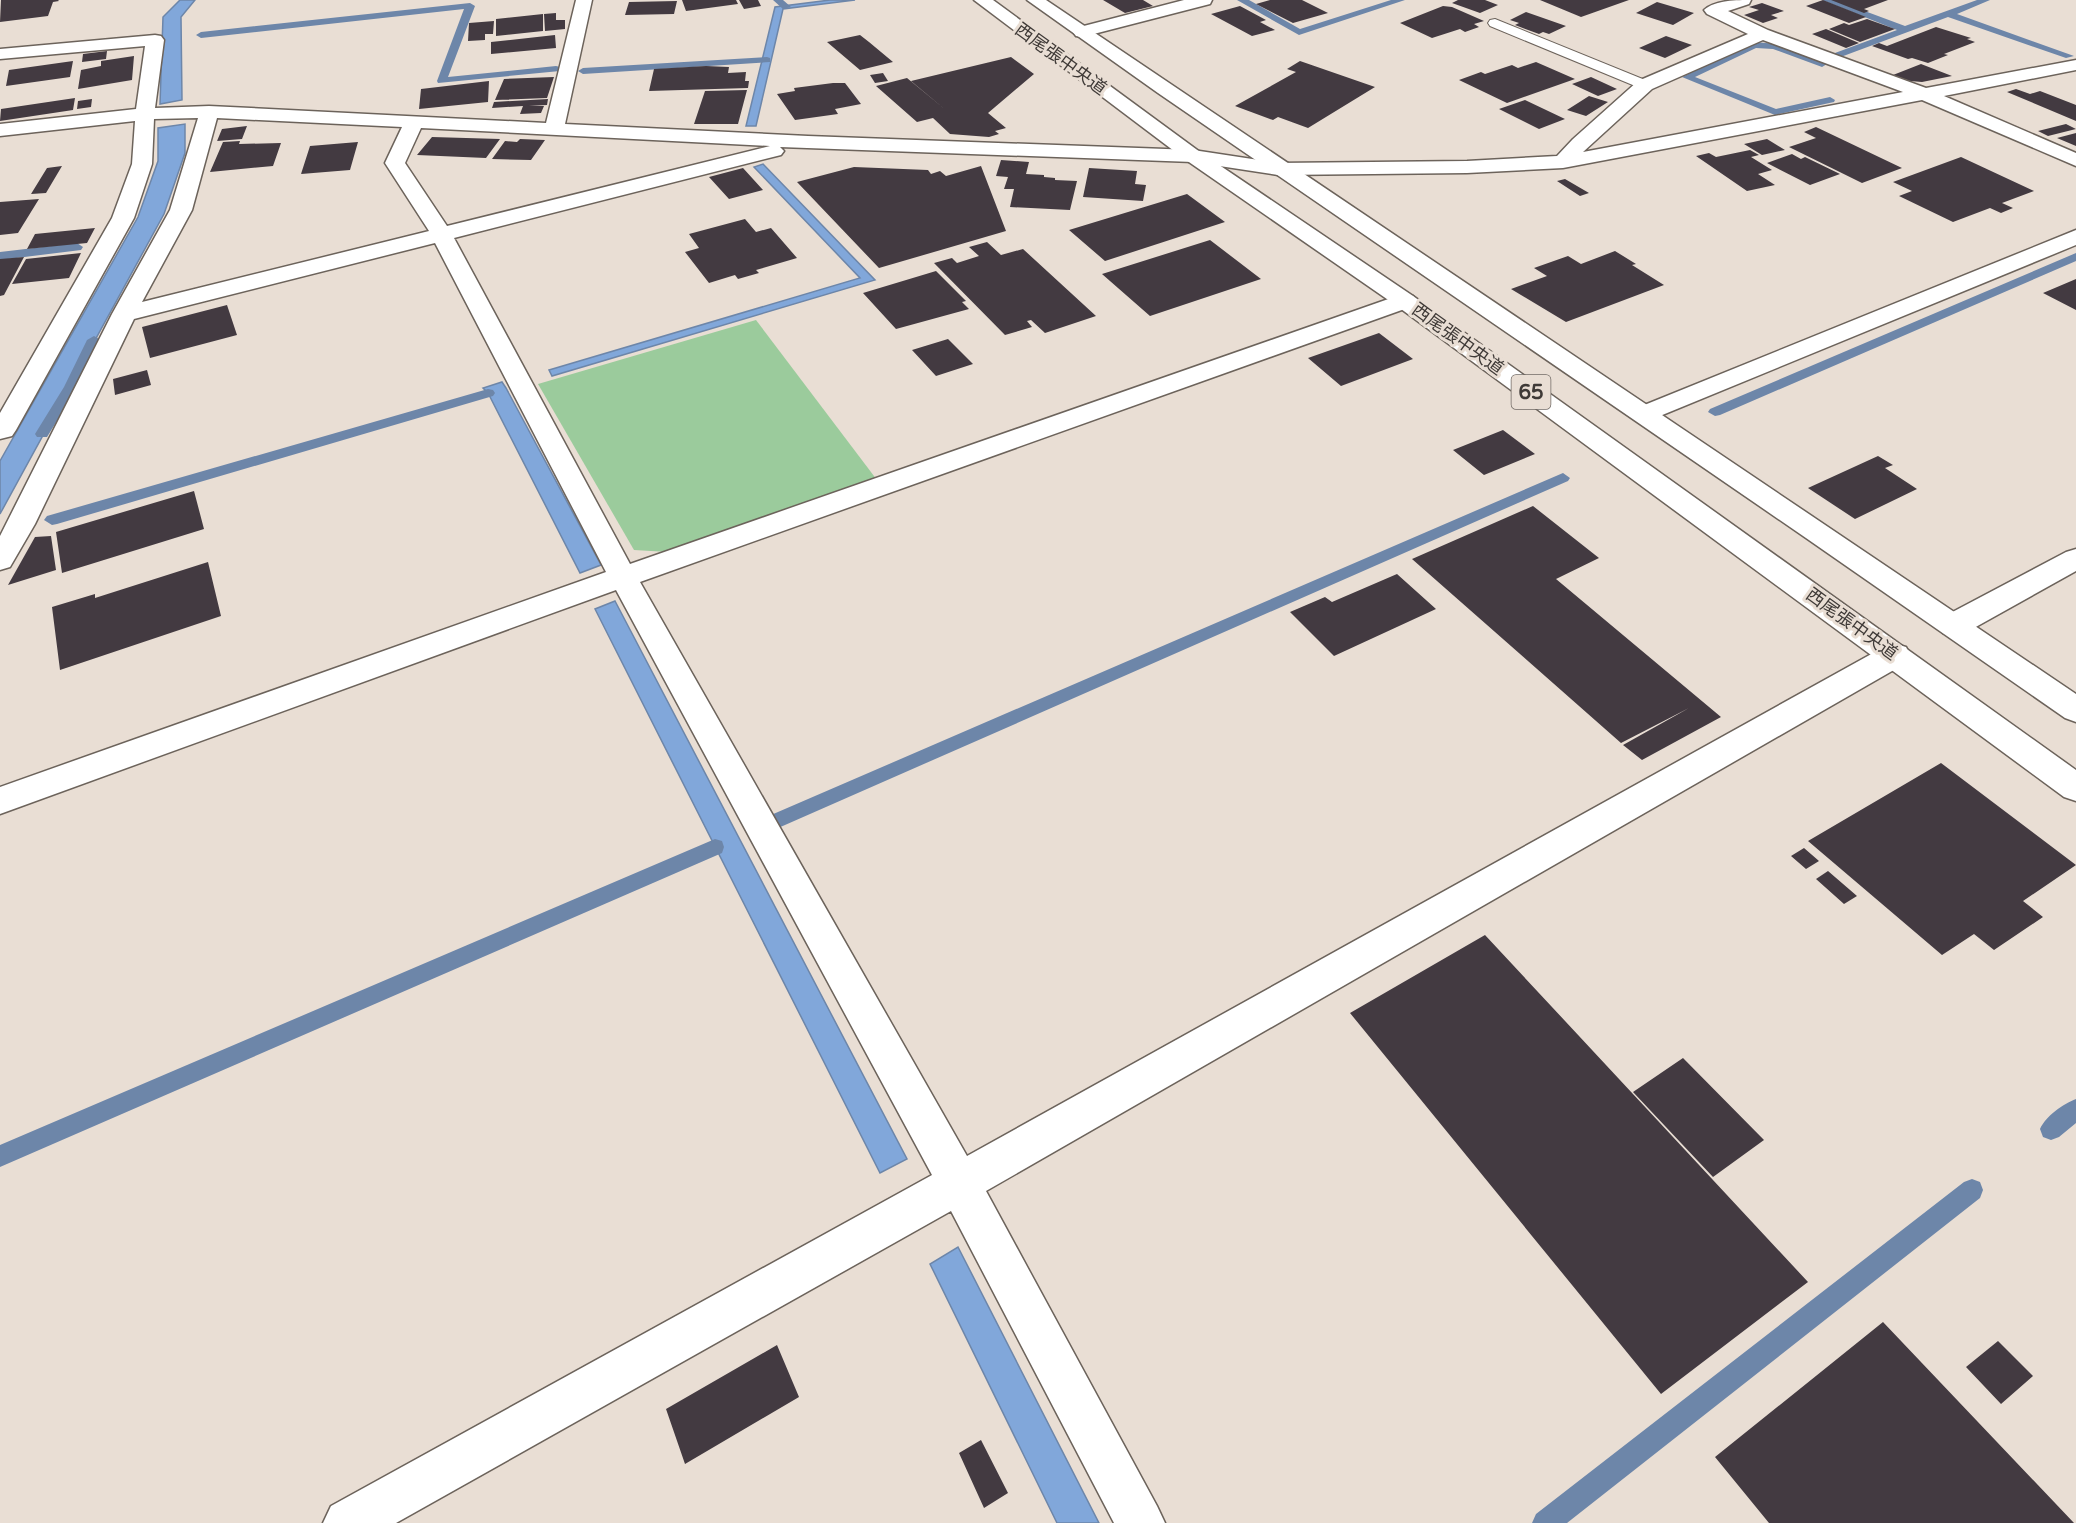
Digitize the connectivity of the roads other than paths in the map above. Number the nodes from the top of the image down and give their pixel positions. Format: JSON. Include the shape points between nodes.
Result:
{"nodes":[{"id":1,"x":584,"y":0,"type":"edge"},
{"id":2,"x":982,"y":0,"type":"edge"},
{"id":3,"x":1035,"y":0,"type":"edge"},
{"id":4,"x":1204,"y":0,"type":"edge"},
{"id":5,"x":1743,"y":0,"type":"edge"},
{"id":6,"x":1495,"y":22,"type":"dead end"},
{"id":7,"x":1082,"y":32,"type":"junction"},
{"id":8,"x":1762,"y":34,"type":"junction"},
{"id":9,"x":0,"y":54,"type":"edge"},
{"id":10,"x":2076,"y":65,"type":"edge"},
{"id":11,"x":1645,"y":85,"type":"junction"},
{"id":12,"x":1925,"y":94,"type":"junction"},
{"id":13,"x":209,"y":112,"type":"junction"},
{"id":14,"x":146,"y":114,"type":"junction"},
{"id":15,"x":414,"y":122,"type":"junction"},
{"id":16,"x":554,"y":129,"type":"junction"},
{"id":17,"x":0,"y":130,"type":"edge"},
{"id":18,"x":808,"y":142,"type":"junction"},
{"id":19,"x":1193,"y":156,"type":"junction"},
{"id":20,"x":2076,"y":160,"type":"edge"},
{"id":21,"x":1563,"y":162,"type":"junction"},
{"id":22,"x":1278,"y":169,"type":"junction"},
{"id":23,"x":442,"y":235,"type":"junction"},
{"id":24,"x":2076,"y":237,"type":"edge"},
{"id":25,"x":1405,"y":301,"type":"junction"},
{"id":26,"x":124,"y":314,"type":"junction"},
{"id":27,"x":1646,"y":414,"type":"junction"},
{"id":28,"x":0,"y":431,"type":"edge"},
{"id":29,"x":2076,"y":559,"type":"edge"},
{"id":30,"x":0,"y":560,"type":"edge"},
{"id":31,"x":623,"y":577,"type":"junction"},
{"id":32,"x":1954,"y":625,"type":"junction"},
{"id":33,"x":1895,"y":655,"type":"junction"},
{"id":34,"x":2076,"y":710,"type":"edge"},
{"id":35,"x":2076,"y":788,"type":"edge"},
{"id":36,"x":0,"y":801,"type":"edge"},
{"id":37,"x":959,"y":1183,"type":"junction"},
{"id":38,"x":348,"y":1523,"type":"edge"},
{"id":39,"x":1140,"y":1523,"type":"edge"}],
"edges":[{"from":1,"to":16,"type":"street"},
{"from":2,"to":19,"type":"street","name":"西尾張中央道","number":"65"},
{"from":3,"to":7,"type":"street","name":"西尾張中央道","number":"65"},
{"from":4,"to":7,"type":"street"},
{"from":5,"to":8,"type":"street","via":[[1713,10]]},
{"from":6,"to":11,"type":"lane"},
{"from":7,"to":22,"type":"street","name":"西尾張中央道","number":"65"},
{"from":8,"to":11,"type":"street"},
{"from":8,"to":12,"type":"street"},
{"from":9,"to":14,"type":"street","via":[[155,40]]},
{"from":10,"to":12,"type":"street"},
{"from":11,"to":21,"type":"street"},
{"from":12,"to":20,"type":"street"},
{"from":12,"to":21,"type":"street"},
{"from":13,"to":14,"type":"street"},
{"from":13,"to":15,"type":"street"},
{"from":13,"to":26,"type":"street","via":[[181,210]]},
{"from":14,"to":17,"type":"street"},
{"from":14,"to":28,"type":"street","via":[[142,164],[123,218]]},
{"from":15,"to":16,"type":"street"},
{"from":15,"to":23,"type":"street","via":[[395,163]]},
{"from":16,"to":18,"type":"street"},
{"from":18,"to":19,"type":"street"},
{"from":18,"to":23,"type":"street"},
{"from":19,"to":22,"type":"street"},
{"from":19,"to":25,"type":"street","name":"西尾張中央道","number":"65"},
{"from":21,"to":22,"type":"street"},
{"from":22,"to":27,"type":"street","name":"西尾張中央道","number":"65"},
{"from":23,"to":26,"type":"street"},
{"from":23,"to":31,"type":"street"},
{"from":24,"to":27,"type":"street"},
{"from":25,"to":31,"type":"street"},
{"from":25,"to":33,"type":"street","name":"西尾張中央道","number":"65"},
{"from":26,"to":30,"type":"street"},
{"from":27,"to":32,"type":"street","name":"西尾張中央道","number":"65"},
{"from":29,"to":32,"type":"street"},
{"from":31,"to":36,"type":"street"},
{"from":31,"to":37,"type":"street"},
{"from":32,"to":34,"type":"street","name":"西尾張中央道","number":"65"},
{"from":33,"to":35,"type":"street","name":"西尾張中央道","number":"65"},
{"from":33,"to":37,"type":"street"},
{"from":37,"to":38,"type":"street"},
{"from":37,"to":39,"type":"street"}]}
